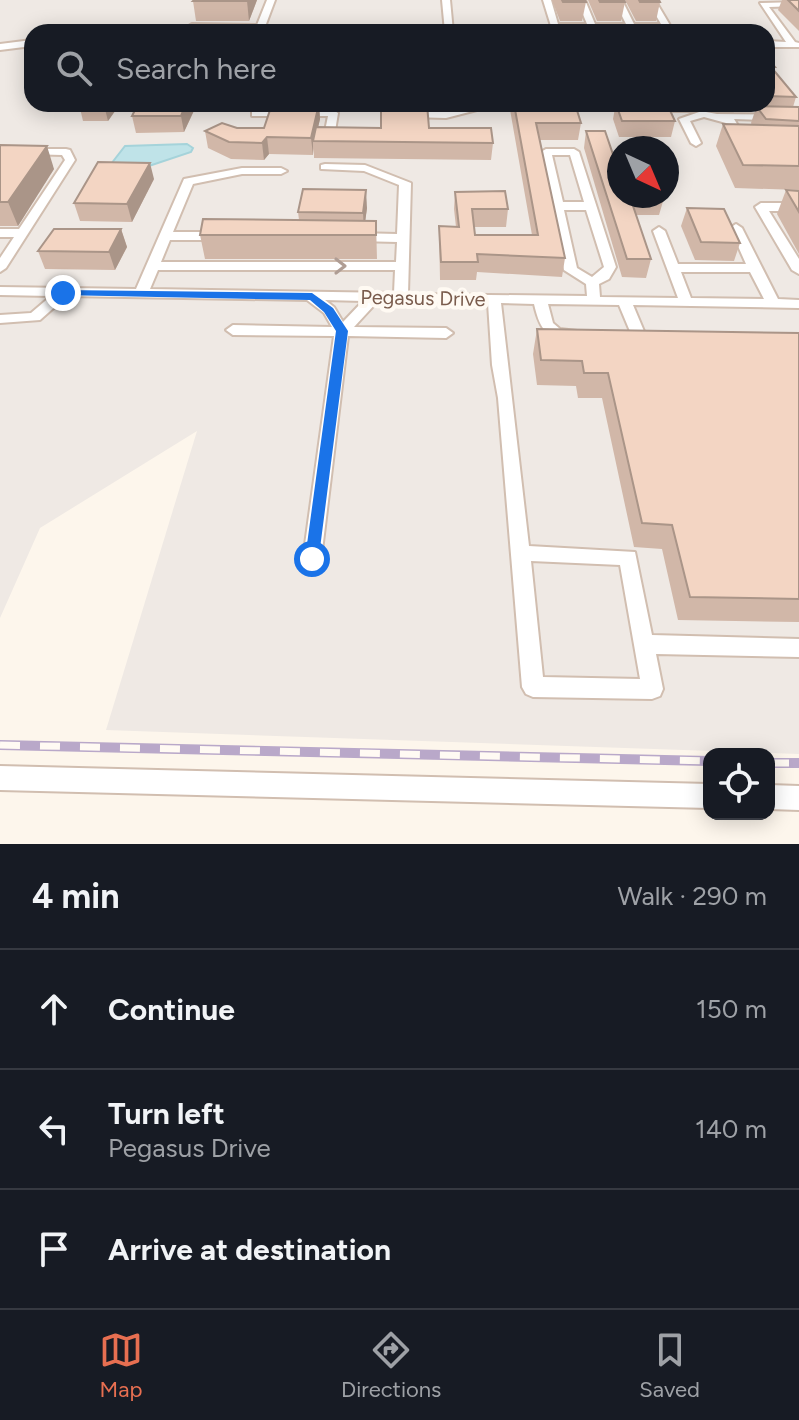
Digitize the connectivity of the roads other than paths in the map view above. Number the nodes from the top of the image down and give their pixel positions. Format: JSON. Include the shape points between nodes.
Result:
{"nodes":[{"id":1,"x":271,"y":0,"type":"edge"},
{"id":2,"x":446,"y":0,"type":"edge"},
{"id":3,"x":547,"y":0,"type":"edge"},
{"id":4,"x":581,"y":0,"type":"edge"},
{"id":5,"x":618,"y":0,"type":"edge"},
{"id":6,"x":651,"y":0,"type":"edge"},
{"id":7,"x":799,"y":4,"type":"edge"},
{"id":8,"x":190,"y":20,"type":"dead end"},
{"id":9,"x":188,"y":24,"type":"edge"},
{"id":10,"x":262,"y":24,"type":"edge"},
{"id":11,"x":448,"y":24,"type":"edge"},
{"id":12,"x":554,"y":24,"type":"edge"},
{"id":13,"x":590,"y":24,"type":"edge"},
{"id":14,"x":630,"y":24,"type":"edge"},
{"id":15,"x":665,"y":24,"type":"edge"},
{"id":16,"x":24,"y":44,"type":"edge"},
{"id":17,"x":795,"y":44,"type":"edge"},
{"id":18,"x":0,"y":47,"type":"edge"},
{"id":19,"x":243,"y":112,"type":"edge"},
{"id":20,"x":696,"y":112,"type":"edge"},
{"id":21,"x":707,"y":112,"type":"edge"},
{"id":22,"x":393,"y":113,"type":"edge"},
{"id":23,"x":444,"y":115,"type":"edge"},
{"id":24,"x":716,"y":116,"type":"junction"},
{"id":25,"x":797,"y":117,"type":"edge"},
{"id":26,"x":330,"y":131,"type":"edge"},
{"id":27,"x":751,"y":142,"type":"edge"},
{"id":28,"x":696,"y":143,"type":"dead end"},
{"id":29,"x":23,"y":152,"type":"edge"},
{"id":30,"x":325,"y":167,"type":"dead end"},
{"id":31,"x":281,"y":171,"type":"dead end"},
{"id":32,"x":558,"y":206,"type":"junction"},
{"id":33,"x":591,"y":206,"type":"junction"},
{"id":34,"x":799,"y":207,"type":"edge"},
{"id":35,"x":736,"y":228,"type":"edge"},
{"id":36,"x":659,"y":231,"type":"dead end"},
{"id":37,"x":0,"y":233,"type":"edge"},
{"id":38,"x":22,"y":233,"type":"junction"},
{"id":39,"x":165,"y":236,"type":"junction"},
{"id":40,"x":240,"y":236,"type":"edge"},
{"id":41,"x":348,"y":237,"type":"edge"},
{"id":42,"x":403,"y":238,"type":"junction"},
{"id":43,"x":5,"y":252,"type":"edge"},
{"id":44,"x":153,"y":266,"type":"junction"},
{"id":45,"x":277,"y":266,"type":"junction"},
{"id":46,"x":402,"y":266,"type":"junction"},
{"id":47,"x":0,"y":268,"type":"edge"},
{"id":48,"x":673,"y":268,"type":"junction"},
{"id":49,"x":754,"y":268,"type":"junction"},
{"id":50,"x":799,"y":270,"type":"edge"},
{"id":51,"x":592,"y":282,"type":"junction"},
{"id":52,"x":0,"y":291,"type":"edge"},
{"id":53,"x":63,"y":293,"type":"junction"},
{"id":54,"x":141,"y":294,"type":"junction"},
{"id":55,"x":272,"y":296,"type":"junction"},
{"id":56,"x":312,"y":297,"type":"junction"},
{"id":57,"x":374,"y":298,"type":"junction"},
{"id":58,"x":401,"y":298,"type":"junction"},
{"id":59,"x":494,"y":299,"type":"junction"},
{"id":60,"x":540,"y":300,"type":"junction"},
{"id":61,"x":594,"y":301,"type":"junction"},
{"id":62,"x":624,"y":301,"type":"junction"},
{"id":63,"x":686,"y":302,"type":"junction"},
{"id":64,"x":773,"y":303,"type":"junction"},
{"id":65,"x":799,"y":304,"type":"edge"},
{"id":66,"x":0,"y":319,"type":"edge"},
{"id":67,"x":233,"y":330,"type":"dead end"},
{"id":68,"x":342,"y":331,"type":"junction"},
{"id":69,"x":446,"y":333,"type":"dead end"},
{"id":70,"x":584,"y":334,"type":"edge"},
{"id":71,"x":639,"y":336,"type":"edge"},
{"id":72,"x":520,"y":553,"type":"junction"},
{"id":73,"x":312,"y":559,"type":"dead end"},
{"id":74,"x":644,"y":644,"type":"junction"},
{"id":75,"x":799,"y":648,"type":"edge"},
{"id":76,"x":0,"y":778,"type":"edge"},
{"id":77,"x":703,"y":796,"type":"edge"},
{"id":78,"x":775,"y":797,"type":"edge"},
{"id":79,"x":799,"y":798,"type":"edge"}],
"edges":[{"from":1,"to":10,"type":"street"},
{"from":2,"to":11,"type":"street"},
{"from":3,"to":12,"type":"street"},
{"from":4,"to":13,"type":"street"},
{"from":5,"to":14,"type":"street"},
{"from":6,"to":15,"type":"street"},
{"from":7,"to":17,"type":"street","via":[[763,5]]},
{"from":8,"to":9,"type":"street"},
{"from":16,"to":18,"type":"street"},
{"from":19,"to":26,"type":"street","via":[[254,120],[333,113]]},
{"from":20,"to":28,"type":"street","via":[[684,119]]},
{"from":21,"to":24,"type":"street"},
{"from":22,"to":23,"type":"street"},
{"from":24,"to":25,"type":"street"},
{"from":24,"to":27,"type":"street","via":[[730,121],[740,139]]},
{"from":29,"to":38,"type":"street","via":[[66,152],[70,160]]},
{"from":30,"to":42,"type":"street","via":[[365,168],[405,183]]},
{"from":31,"to":39,"type":"street","via":[[242,171],[188,181]]},
{"from":32,"to":33,"type":"street"},
{"from":32,"to":33,"type":"street","via":[[546,152],[574,152]]},
{"from":32,"to":51,"type":"street","via":[[571,270]]},
{"from":33,"to":51,"type":"street","via":[[610,267]]},
{"from":34,"to":50,"type":"street","via":[[761,207]]},
{"from":35,"to":49,"type":"street"},
{"from":36,"to":48,"type":"street"},
{"from":37,"to":38,"type":"street"},
{"from":38,"to":43,"type":"street"},
{"from":39,"to":40,"type":"street"},
{"from":39,"to":44,"type":"street"},
{"from":41,"to":42,"type":"street"},
{"from":42,"to":46,"type":"street"},
{"from":43,"to":47,"type":"street"},
{"from":44,"to":45,"type":"street"},
{"from":44,"to":54,"type":"street"},
{"from":45,"to":46,"type":"street","one_way":true},
{"from":45,"to":55,"type":"street"},
{"from":46,"to":58,"type":"street"},
{"from":48,"to":49,"type":"street"},
{"from":48,"to":63,"type":"street"},
{"from":49,"to":64,"type":"street"},
{"from":51,"to":61,"type":"street"},
{"from":52,"to":53,"type":"street","name":"Pegasus Drive"},
{"from":53,"to":54,"type":"street","name":"Pegasus Drive"},
{"from":53,"to":66,"type":"street","via":[[35,317]]},
{"from":54,"to":55,"type":"street","name":"Pegasus Drive"},
{"from":55,"to":56,"type":"street","name":"Pegasus Drive"},
{"from":56,"to":57,"type":"street","name":"Pegasus Drive"},
{"from":56,"to":68,"type":"street","via":[[329,310]]},
{"from":57,"to":58,"type":"street","name":"Pegasus Drive"},
{"from":57,"to":68,"type":"street"},
{"from":58,"to":59,"type":"street","name":"Pegasus Drive"},
{"from":59,"to":60,"type":"street","name":"Pegasus Drive"},
{"from":59,"to":72,"type":"street","via":[[502,362],[498,382],[506,398]]},
{"from":60,"to":61,"type":"street","name":"Pegasus Drive"},
{"from":60,"to":70,"type":"street","via":[[546,325],[557,333]]},
{"from":61,"to":62,"type":"street","name":"Pegasus Drive"},
{"from":62,"to":63,"type":"street","name":"Pegasus Drive"},
{"from":62,"to":71,"type":"street"},
{"from":63,"to":64,"type":"street","name":"Pegasus Drive"},
{"from":64,"to":65,"type":"street","name":"Pegasus Drive"},
{"from":67,"to":68,"type":"street"},
{"from":68,"to":69,"type":"street"},
{"from":68,"to":73,"type":"street"},
{"from":72,"to":74,"type":"street","via":[[628,558]]},
{"from":72,"to":74,"type":"street","via":[[533,687],[652,689]]},
{"from":74,"to":75,"type":"street"},
{"from":76,"to":77,"type":"street"},
{"from":78,"to":79,"type":"street"}]}
